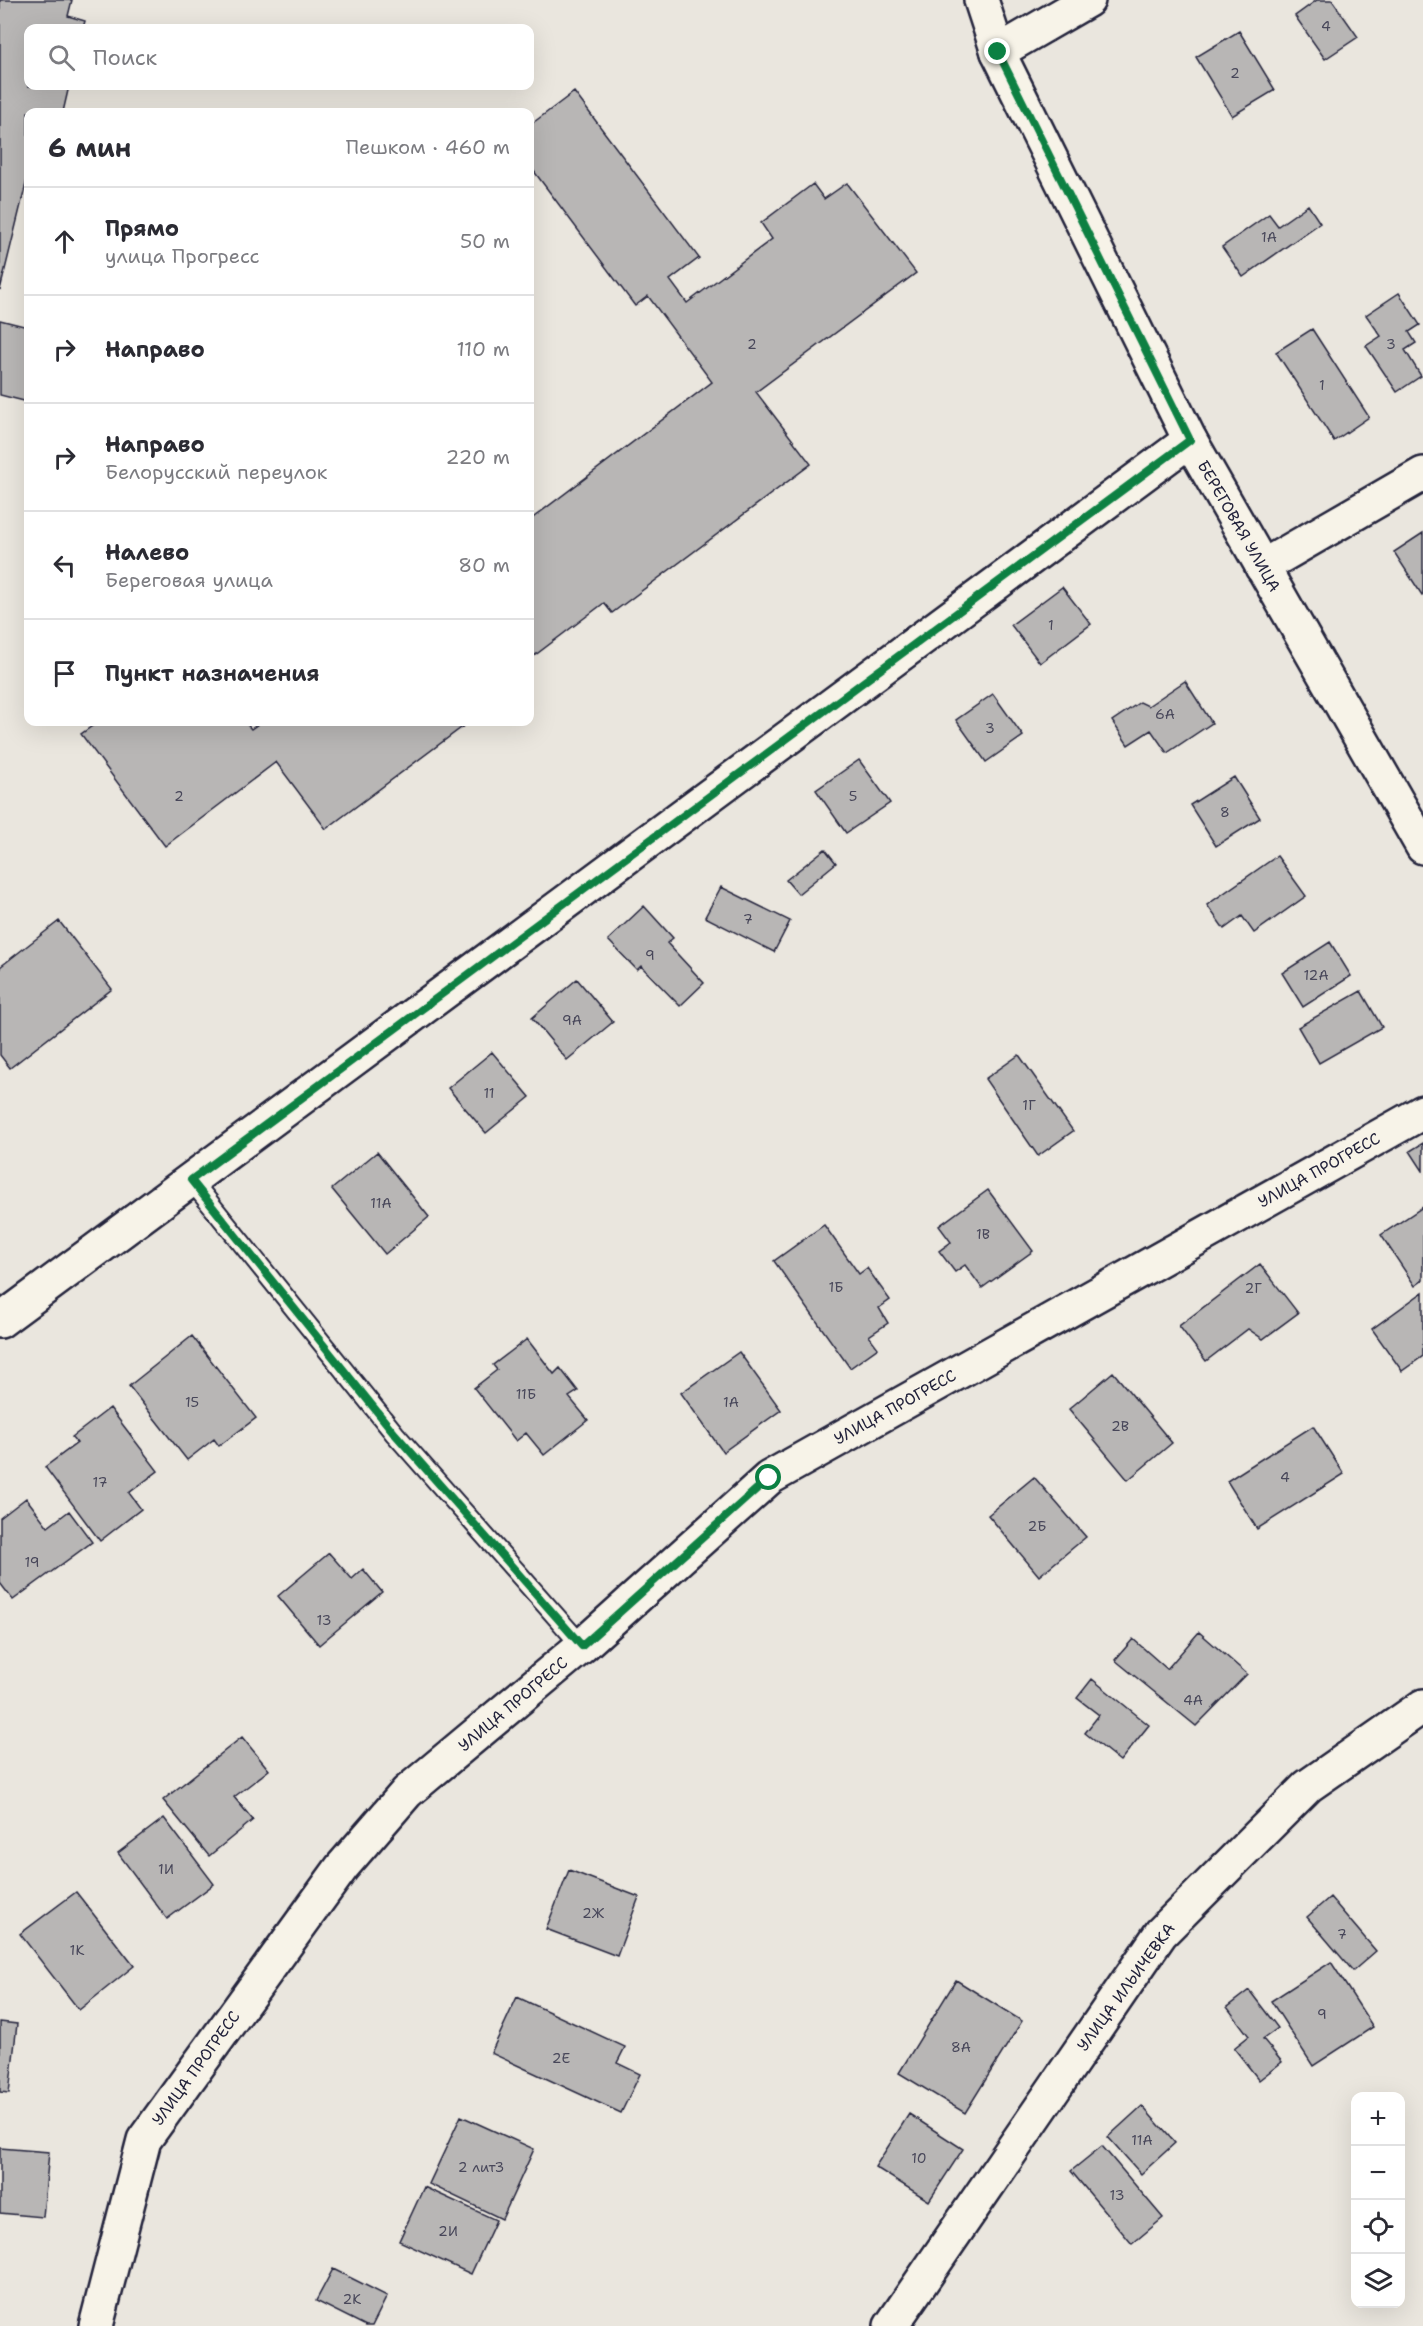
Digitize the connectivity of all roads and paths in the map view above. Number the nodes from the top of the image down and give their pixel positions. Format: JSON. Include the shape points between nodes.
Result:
{"nodes":[{"id":1,"x":981,"y":0,"type":"edge"},
{"id":2,"x":1088,"y":0,"type":"edge"},
{"id":3,"x":998,"y":52,"type":"junction"},
{"id":4,"x":1190,"y":440,"type":"junction"},
{"id":5,"x":1423,"y":474,"type":"edge"},
{"id":6,"x":1262,"y":567,"type":"junction"},
{"id":7,"x":1423,"y":847,"type":"edge"},
{"id":8,"x":1423,"y":1112,"type":"edge"},
{"id":9,"x":191,"y":1180,"type":"junction"},
{"id":10,"x":0,"y":1321,"type":"edge"},
{"id":11,"x":582,"y":1646,"type":"junction"},
{"id":12,"x":1423,"y":1706,"type":"edge"},
{"id":13,"x":96,"y":2326,"type":"edge"},
{"id":14,"x":891,"y":2326,"type":"edge"}],
"edges":[{"from":1,"to":3,"type":"street","name":"БЕРЕГОВАЯ УЛИЦА"},
{"from":2,"to":3,"type":"street"},
{"from":3,"to":4,"type":"street","name":"БЕРЕГОВАЯ УЛИЦА"},
{"from":4,"to":6,"type":"street","name":"БЕРЕГОВАЯ УЛИЦА"},
{"from":4,"to":9,"type":"street"},
{"from":5,"to":6,"type":"street"},
{"from":6,"to":7,"type":"street","name":"БЕРЕГОВАЯ УЛИЦА"},
{"from":8,"to":11,"type":"street","name":"УЛИЦА ПРОГРЕСС","via":[[769,1478]]},
{"from":9,"to":10,"type":"street"},
{"from":9,"to":11,"type":"lane","via":[[395,1434]]},
{"from":11,"to":13,"type":"street","name":"УЛИЦА ПРОГРЕСС","via":[[407,1792],[342,1867],[144,2140]]},
{"from":12,"to":14,"type":"street","name":"УЛИЦА ИЛЬИЧЕВКА","via":[[1308,1786],[1161,1932]]}]}
